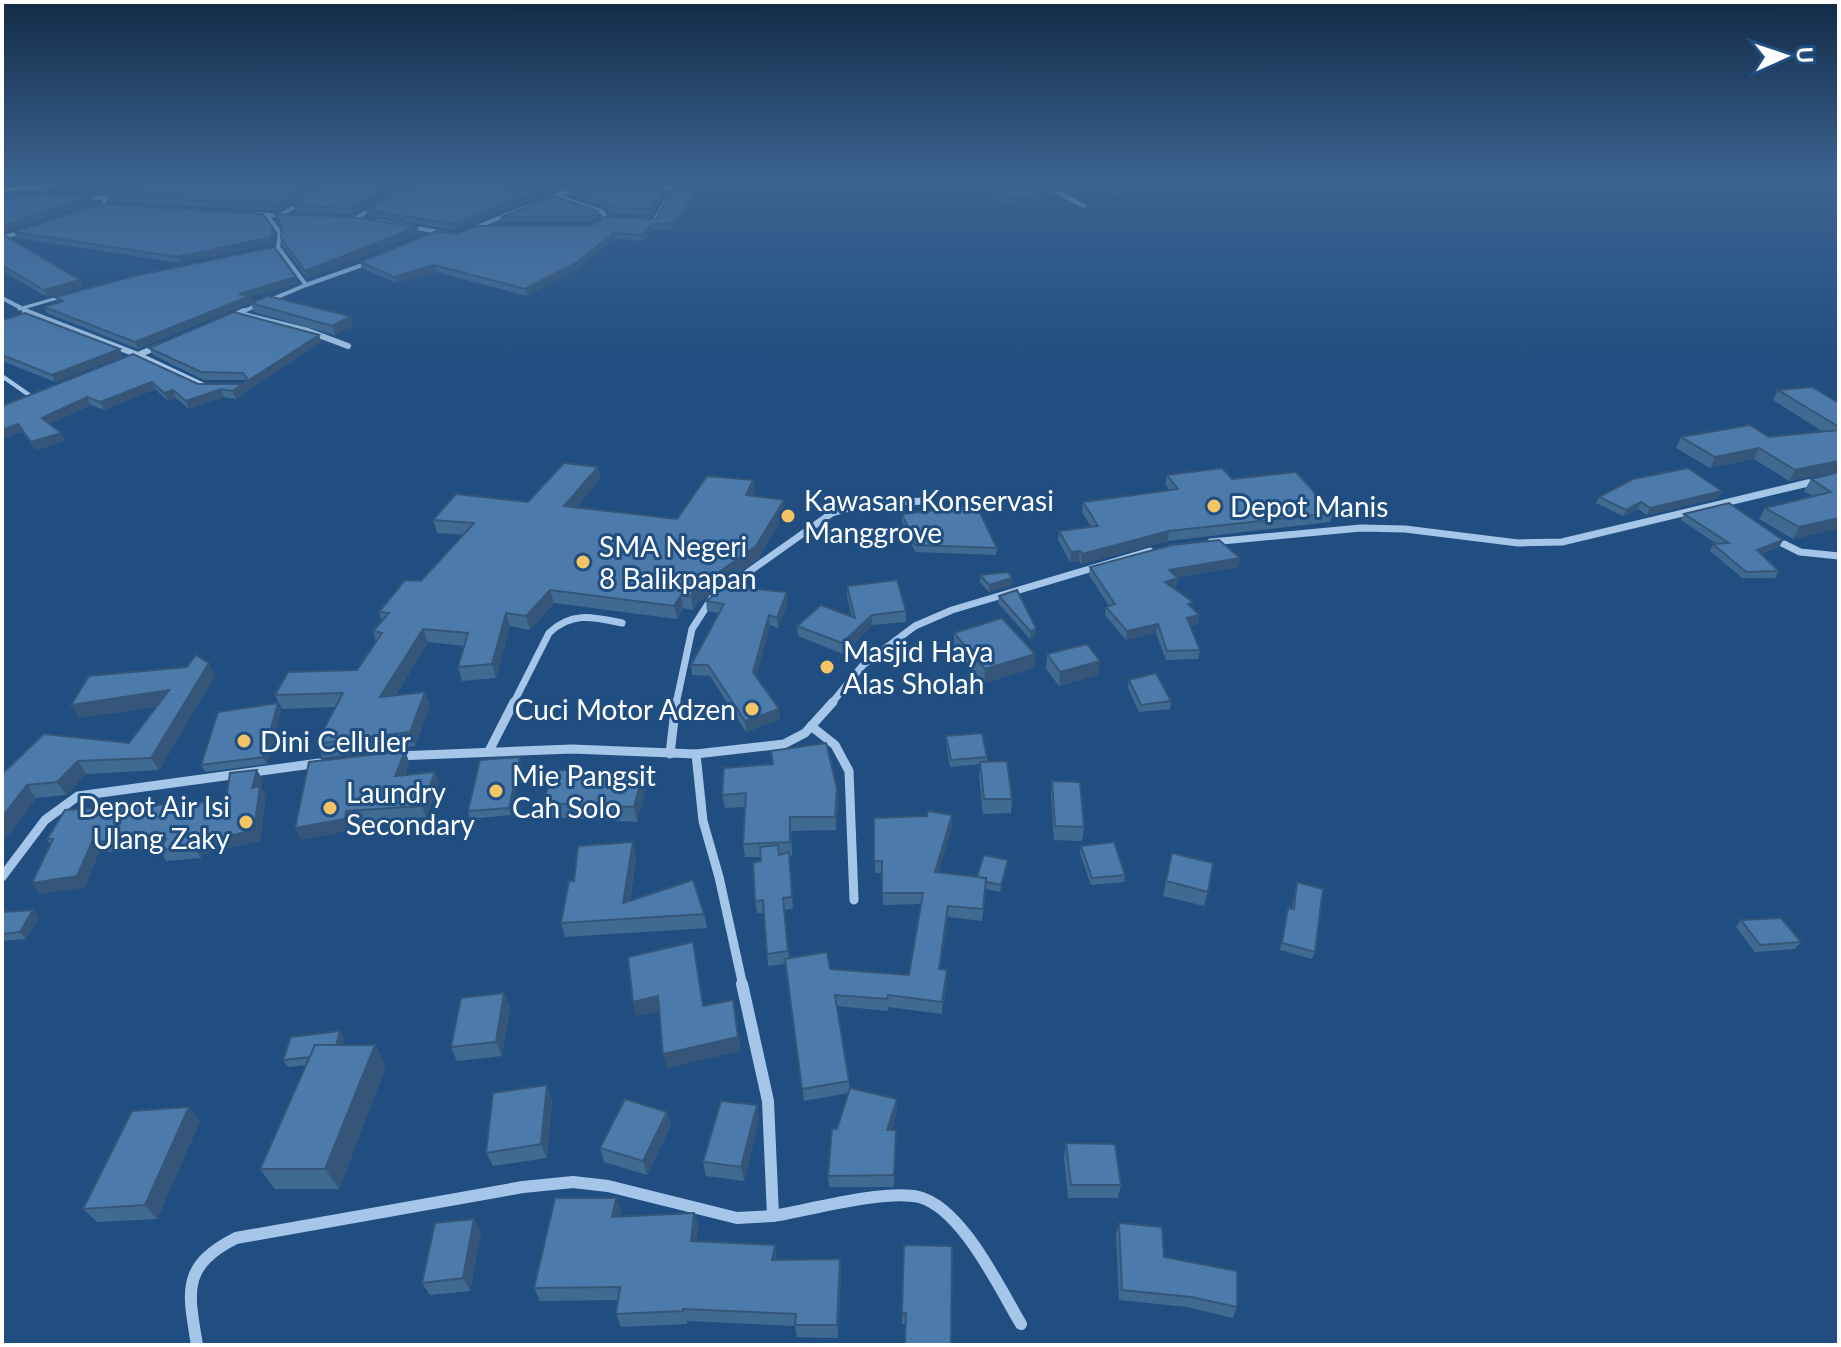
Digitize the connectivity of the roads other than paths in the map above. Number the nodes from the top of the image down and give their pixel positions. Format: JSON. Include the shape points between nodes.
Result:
{"nodes":[{"id":1,"x":279,"y":242,"type":"edge"},
{"id":2,"x":278,"y":247,"type":"junction"},
{"id":3,"x":265,"y":249,"type":"edge"},
{"id":4,"x":372,"y":261,"type":"edge"},
{"id":5,"x":306,"y":285,"type":"junction"},
{"id":6,"x":63,"y":297,"type":"edge"},
{"id":7,"x":2,"y":298,"type":"edge"},
{"id":8,"x":19,"y":309,"type":"junction"},
{"id":9,"x":238,"y":314,"type":"junction"},
{"id":10,"x":224,"y":320,"type":"edge"},
{"id":11,"x":166,"y":343,"type":"edge"},
{"id":12,"x":348,"y":346,"type":"dead end"},
{"id":13,"x":138,"y":355,"type":"junction"},
{"id":14,"x":126,"y":359,"type":"edge"},
{"id":15,"x":2,"y":376,"type":"edge"},
{"id":16,"x":217,"y":387,"type":"edge"},
{"id":17,"x":44,"y":392,"type":"edge"},
{"id":18,"x":32,"y":397,"type":"junction"},
{"id":19,"x":22,"y":400,"type":"edge"},
{"id":20,"x":1839,"y":475,"type":"edge"},
{"id":21,"x":928,"y":501,"type":"dead end"},
{"id":22,"x":1725,"y":501,"type":"junction"},
{"id":23,"x":1737,"y":511,"type":"edge"},
{"id":24,"x":1761,"y":530,"type":"edge"},
{"id":25,"x":1200,"y":543,"type":"edge"},
{"id":26,"x":1158,"y":549,"type":"edge"},
{"id":27,"x":1839,"y":556,"type":"edge"},
{"id":28,"x":727,"y":587,"type":"edge"},
{"id":29,"x":714,"y":596,"type":"edge"},
{"id":30,"x":622,"y":623,"type":"dead end"},
{"id":31,"x":811,"y":726,"type":"junction"},
{"id":32,"x":489,"y":751,"type":"junction"},
{"id":33,"x":670,"y":754,"type":"junction"},
{"id":34,"x":696,"y":754,"type":"junction"},
{"id":35,"x":386,"y":757,"type":"edge"},
{"id":36,"x":324,"y":763,"type":"edge"},
{"id":37,"x":2,"y":877,"type":"edge"},
{"id":38,"x":854,"y":900,"type":"dead end"},
{"id":39,"x":773,"y":1216,"type":"junction"},
{"id":40,"x":1021,"y":1324,"type":"dead end"},
{"id":41,"x":197,"y":1345,"type":"edge"}],
"edges":[{"from":1,"to":2,"type":"street"},
{"from":2,"to":3,"type":"lane"},
{"from":2,"to":5,"type":"street"},
{"from":4,"to":5,"type":"street"},
{"from":5,"to":9,"type":"street"},
{"from":6,"to":8,"type":"lane"},
{"from":7,"to":8,"type":"street"},
{"from":8,"to":13,"type":"street"},
{"from":9,"to":10,"type":"street"},
{"from":9,"to":12,"type":"street"},
{"from":11,"to":13,"type":"street"},
{"from":13,"to":14,"type":"lane"},
{"from":13,"to":16,"type":"street","via":[[203,386]]},
{"from":15,"to":18,"type":"lane"},
{"from":17,"to":18,"type":"lane"},
{"from":18,"to":19,"type":"lane"},
{"from":20,"to":22,"type":"street"},
{"from":21,"to":28,"type":"street","via":[[848,505]]},
{"from":22,"to":23,"type":"street"},
{"from":22,"to":25,"type":"street","via":[[1549,543],[1339,528]]},
{"from":24,"to":27,"type":"street","via":[[1800,552]]},
{"from":26,"to":31,"type":"street","via":[[952,610],[915,626],[863,665]]},
{"from":29,"to":33,"type":"street","via":[[701,608],[689,636]]},
{"from":30,"to":32,"type":"street","via":[[582,616],[559,621]]},
{"from":31,"to":34,"type":"street","via":[[795,740],[769,748]]},
{"from":31,"to":38,"type":"street","via":[[839,747],[849,771]]},
{"from":32,"to":33,"type":"street"},
{"from":32,"to":35,"type":"street"},
{"from":33,"to":34,"type":"street"},
{"from":34,"to":39,"type":"street","via":[[703,821],[768,1101]]},
{"from":36,"to":37,"type":"street","via":[[78,796],[47,819]]},
{"from":39,"to":40,"type":"street","via":[[919,1197],[942,1209],[972,1246]]},
{"from":39,"to":41,"type":"street","via":[[737,1218],[573,1182],[236,1238],[205,1254],[191,1272]]}]}
